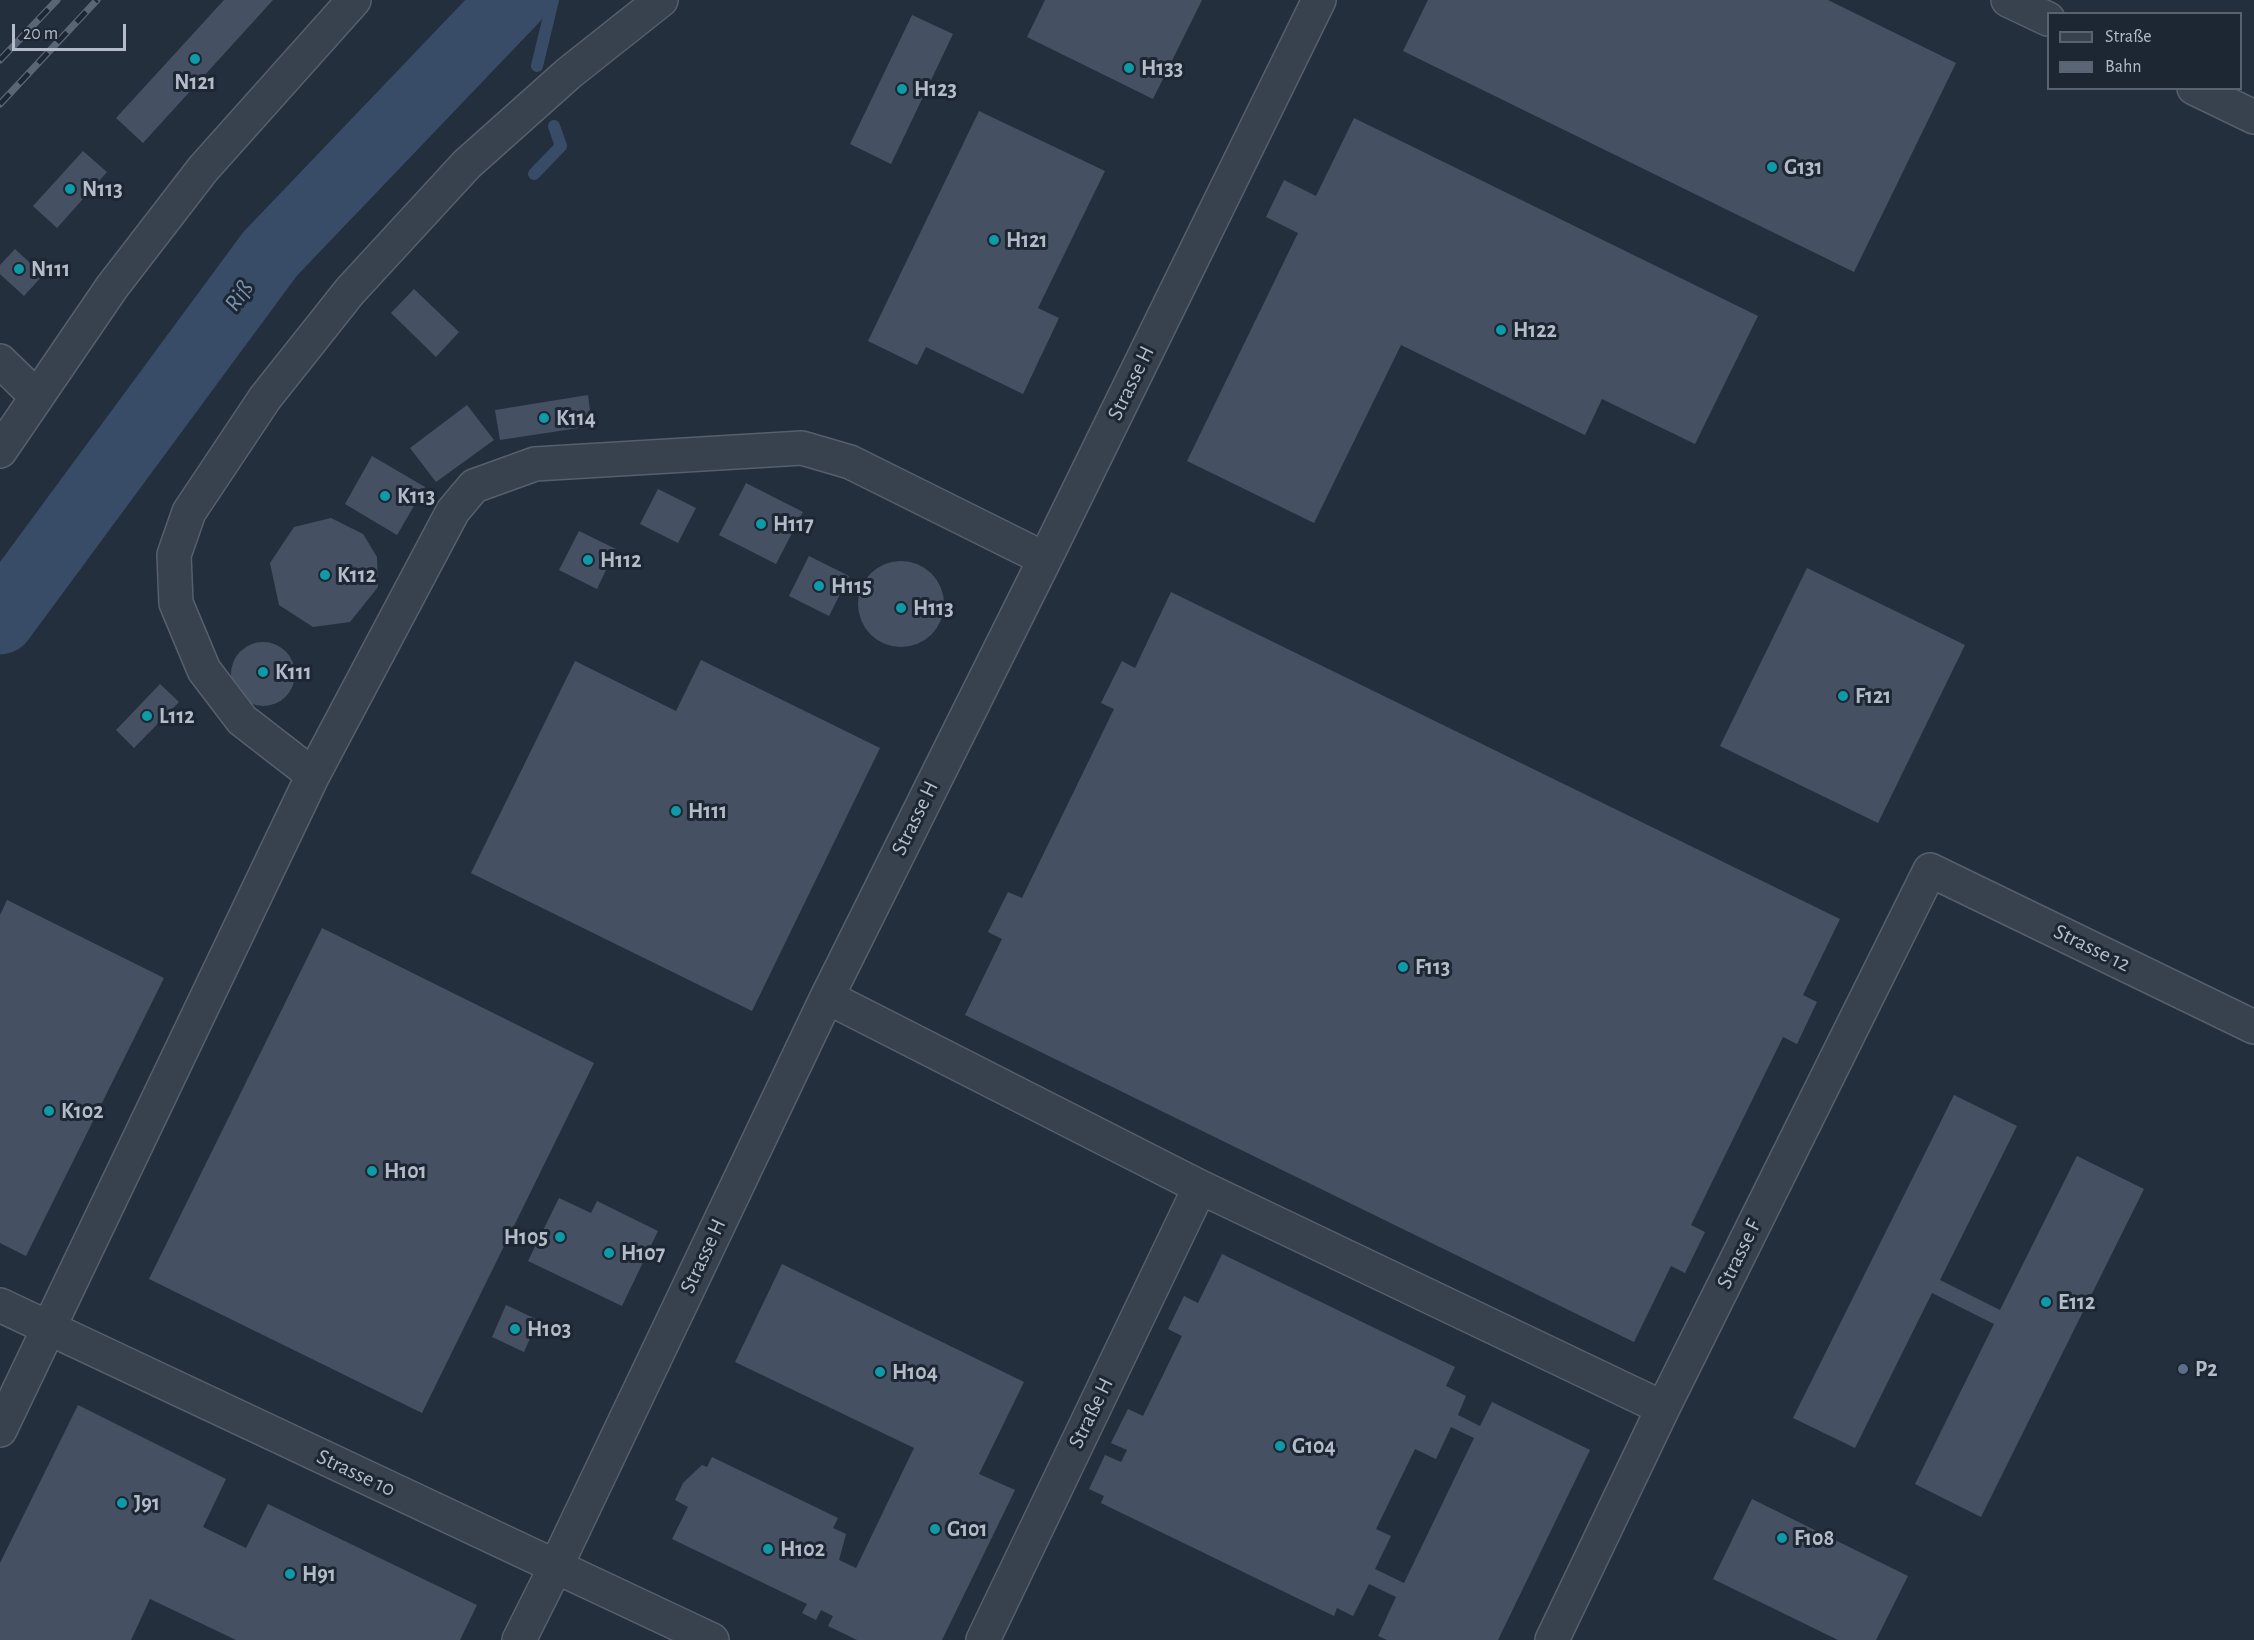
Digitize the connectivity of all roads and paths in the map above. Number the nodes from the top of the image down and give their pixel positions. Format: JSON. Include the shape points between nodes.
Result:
{"nodes":[{"id":1,"x":354,"y":0,"type":"edge"},
{"id":2,"x":661,"y":0,"type":"edge"},
{"id":3,"x":1319,"y":0,"type":"edge"},
{"id":4,"x":2008,"y":0,"type":"edge"},
{"id":5,"x":2047,"y":18,"type":"edge"},
{"id":6,"x":2198,"y":90,"type":"edge"},
{"id":7,"x":2254,"y":117,"type":"edge"},
{"id":8,"x":0,"y":361,"type":"edge"},
{"id":9,"x":37,"y":397,"type":"junction"},
{"id":10,"x":0,"y":451,"type":"edge"},
{"id":11,"x":1045,"y":558,"type":"junction"},
{"id":12,"x":313,"y":775,"type":"junction"},
{"id":13,"x":1930,"y":870,"type":"joint"},
{"id":14,"x":826,"y":997,"type":"junction"},
{"id":15,"x":2254,"y":1027,"type":"edge"},
{"id":16,"x":1200,"y":1187,"type":"junction"},
{"id":17,"x":0,"y":1305,"type":"edge"},
{"id":18,"x":50,"y":1329,"type":"junction"},
{"id":19,"x":1663,"y":1408,"type":"junction"},
{"id":20,"x":0,"y":1430,"type":"edge"},
{"id":21,"x":556,"y":1566,"type":"junction"},
{"id":22,"x":519,"y":1640,"type":"edge"},
{"id":23,"x":712,"y":1640,"type":"edge"},
{"id":24,"x":983,"y":1640,"type":"edge"},
{"id":25,"x":1552,"y":1640,"type":"edge"}],
"edges":[{"from":1,"to":9,"type":"lane","via":[[203,169],[112,287]]},
{"from":2,"to":12,"type":"lane","via":[[569,73],[467,164],[350,291],[265,398],[189,512],[174,555],[176,603],[204,670],[242,720]]},
{"from":3,"to":11,"type":"lane","name":"Strasse H"},
{"from":4,"to":5,"type":"lane"},
{"from":6,"to":7,"type":"lane"},
{"from":8,"to":9,"type":"lane"},
{"from":9,"to":10,"type":"lane"},
{"from":11,"to":12,"type":"lane","via":[[850,462],[802,448],[535,464],[474,486],[453,511]]},
{"from":11,"to":14,"type":"lane","name":"Strasse H"},
{"from":12,"to":18,"type":"lane"},
{"from":13,"to":15,"type":"lane","name":"Strasse 12"},
{"from":13,"to":19,"type":"lane","name":"Strasse F"},
{"from":14,"to":16,"type":"lane"},
{"from":14,"to":21,"type":"lane","name":"Strasse H"},
{"from":16,"to":19,"type":"lane"},
{"from":16,"to":24,"type":"lane","name":"Straße H"},
{"from":17,"to":18,"type":"lane","name":"Strasse 10"},
{"from":18,"to":20,"type":"lane"},
{"from":18,"to":21,"type":"lane","name":"Strasse 10"},
{"from":19,"to":25,"type":"lane","name":"Strasse F"},
{"from":21,"to":22,"type":"lane","name":"Strasse H"},
{"from":21,"to":23,"type":"lane","name":"Strasse 10"}]}
